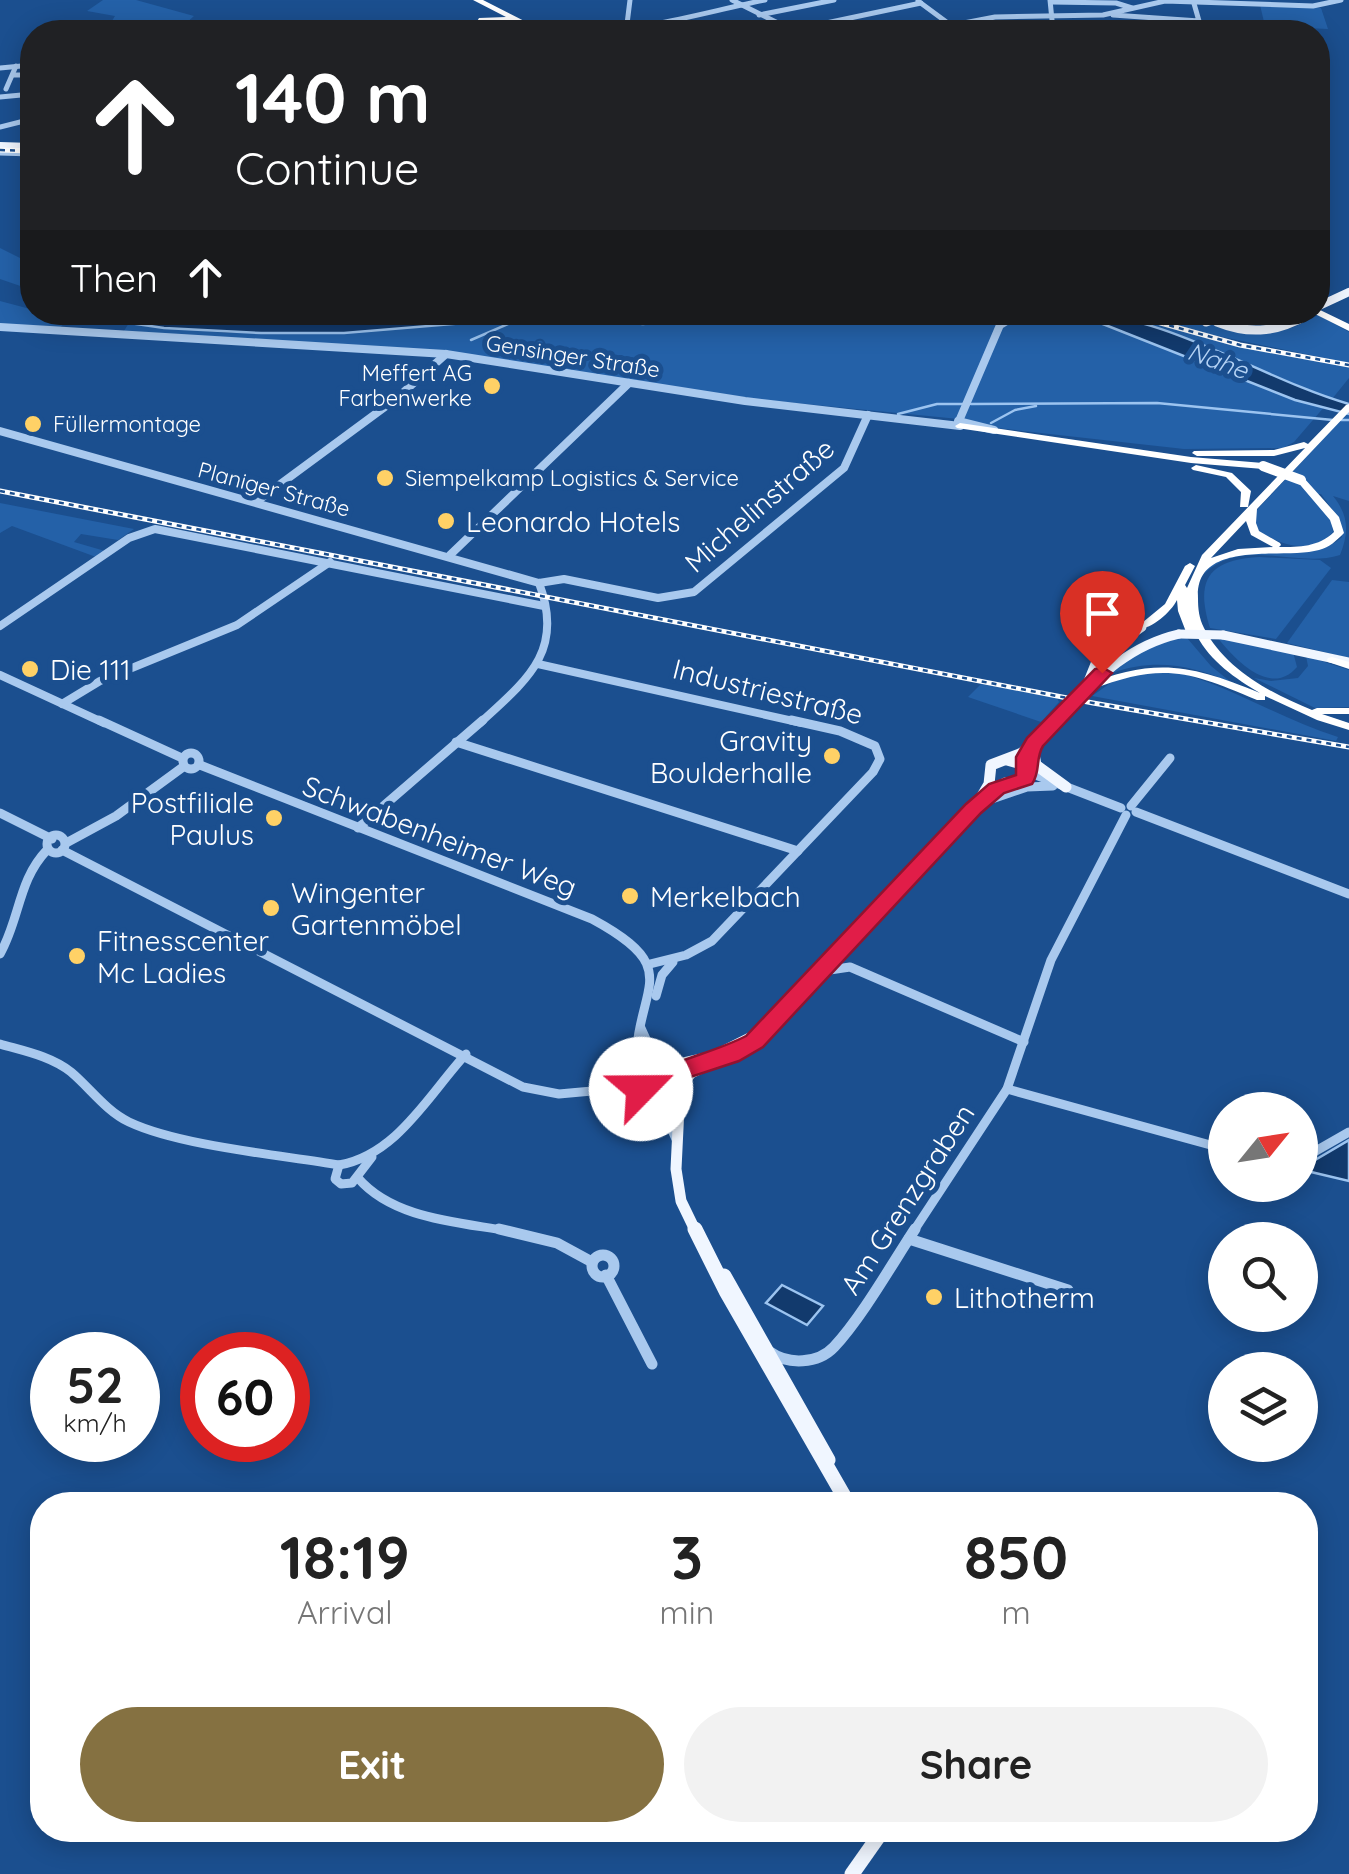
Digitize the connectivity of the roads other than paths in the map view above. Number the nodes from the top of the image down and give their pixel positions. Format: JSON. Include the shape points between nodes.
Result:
{"nodes":[{"id":1,"x":765,"y":0,"type":"edge"},
{"id":2,"x":834,"y":0,"type":"edge"},
{"id":3,"x":1193,"y":0,"type":"edge"},
{"id":4,"x":1341,"y":0,"type":"edge"},
{"id":5,"x":1050,"y":1,"type":"edge"},
{"id":6,"x":1157,"y":1,"type":"edge"},
{"id":7,"x":1238,"y":1,"type":"edge"},
{"id":8,"x":477,"y":2,"type":"edge"},
{"id":9,"x":919,"y":2,"type":"edge"},
{"id":10,"x":1286,"y":2,"type":"edge"},
{"id":11,"x":735,"y":3,"type":"edge"},
{"id":12,"x":1132,"y":8,"type":"junction"},
{"id":13,"x":1110,"y":14,"type":"junction"},
{"id":14,"x":759,"y":16,"type":"junction"},
{"id":15,"x":1052,"y":16,"type":"junction"},
{"id":16,"x":514,"y":20,"type":"edge"},
{"id":17,"x":515,"y":20,"type":"edge"},
{"id":18,"x":665,"y":20,"type":"edge"},
{"id":19,"x":769,"y":20,"type":"edge"},
{"id":20,"x":842,"y":20,"type":"edge"},
{"id":21,"x":942,"y":20,"type":"edge"},
{"id":22,"x":983,"y":20,"type":"edge"},
{"id":23,"x":1052,"y":20,"type":"edge"},
{"id":24,"x":1164,"y":20,"type":"edge"},
{"id":25,"x":16,"y":66,"type":"junction"},
{"id":26,"x":20,"y":66,"type":"edge"},
{"id":27,"x":0,"y":68,"type":"edge"},
{"id":28,"x":14,"y":75,"type":"junction"},
{"id":29,"x":20,"y":75,"type":"edge"},
{"id":30,"x":6,"y":88,"type":"dead end"},
{"id":31,"x":1000,"y":325,"type":"edge"},
{"id":32,"x":1233,"y":325,"type":"edge"},
{"id":33,"x":1292,"y":325,"type":"edge"},
{"id":34,"x":0,"y":327,"type":"edge"},
{"id":35,"x":446,"y":354,"type":"junction"},
{"id":36,"x":629,"y":383,"type":"junction"},
{"id":37,"x":1348,"y":401,"type":"edge"},
{"id":38,"x":868,"y":416,"type":"junction"},
{"id":39,"x":960,"y":423,"type":"junction"},
{"id":40,"x":0,"y":431,"type":"edge"},
{"id":41,"x":1316,"y":437,"type":"junction"},
{"id":42,"x":1093,"y":444,"type":"junction"},
{"id":43,"x":1304,"y":445,"type":"junction"},
{"id":44,"x":256,"y":502,"type":"junction"},
{"id":45,"x":1250,"y":504,"type":"junction"},
{"id":46,"x":177,"y":531,"type":"joint"},
{"id":47,"x":1303,"y":549,"type":"junction"},
{"id":48,"x":450,"y":555,"type":"junction"},
{"id":49,"x":330,"y":562,"type":"junction"},
{"id":50,"x":1194,"y":575,"type":"junction"},
{"id":51,"x":539,"y":583,"type":"junction"},
{"id":52,"x":1182,"y":584,"type":"junction"},
{"id":53,"x":544,"y":606,"type":"junction"},
{"id":54,"x":0,"y":626,"type":"edge"},
{"id":55,"x":1142,"y":627,"type":"joint"},
{"id":56,"x":1241,"y":637,"type":"junction"},
{"id":57,"x":1332,"y":660,"type":"joint"},
{"id":58,"x":538,"y":664,"type":"junction"},
{"id":59,"x":1349,"y":664,"type":"edge"},
{"id":60,"x":0,"y":675,"type":"edge"},
{"id":61,"x":1086,"y":688,"type":"junction"},
{"id":62,"x":1275,"y":702,"type":"junction"},
{"id":63,"x":62,"y":704,"type":"junction"},
{"id":64,"x":1349,"y":711,"type":"edge"},
{"id":65,"x":1349,"y":730,"type":"edge"},
{"id":66,"x":1040,"y":738,"type":"junction"},
{"id":67,"x":456,"y":742,"type":"junction"},
{"id":68,"x":1170,"y":758,"type":"dead end"},
{"id":69,"x":1006,"y":760,"type":"junction"},
{"id":70,"x":183,"y":762,"type":"junction"},
{"id":71,"x":990,"y":776,"type":"junction"},
{"id":72,"x":1021,"y":776,"type":"junction"},
{"id":73,"x":1066,"y":788,"type":"junction"},
{"id":74,"x":974,"y":808,"type":"junction"},
{"id":75,"x":1129,"y":810,"type":"junction"},
{"id":76,"x":0,"y":816,"type":"edge"},
{"id":77,"x":358,"y":828,"type":"junction"},
{"id":78,"x":57,"y":845,"type":"junction"},
{"id":79,"x":798,"y":851,"type":"junction"},
{"id":80,"x":1349,"y":894,"type":"edge"},
{"id":81,"x":840,"y":951,"type":"junction"},
{"id":82,"x":0,"y":954,"type":"edge"},
{"id":83,"x":686,"y":956,"type":"junction"},
{"id":84,"x":650,"y":964,"type":"junction"},
{"id":85,"x":850,"y":967,"type":"junction"},
{"id":86,"x":821,"y":972,"type":"junction"},
{"id":87,"x":641,"y":1025,"type":"junction"},
{"id":88,"x":1024,"y":1042,"type":"junction"},
{"id":89,"x":0,"y":1044,"type":"edge"},
{"id":90,"x":467,"y":1054,"type":"junction"},
{"id":91,"x":718,"y":1057,"type":"junction"},
{"id":92,"x":649,"y":1077,"type":"junction"},
{"id":93,"x":1006,"y":1089,"type":"junction"},
{"id":94,"x":591,"y":1091,"type":"junction"},
{"id":95,"x":679,"y":1112,"type":"junction"},
{"id":96,"x":1349,"y":1132,"type":"edge"},
{"id":97,"x":1208,"y":1143,"type":"edge"},
{"id":98,"x":678,"y":1144,"type":"junction"},
{"id":99,"x":1318,"y":1150,"type":"edge"},
{"id":100,"x":372,"y":1157,"type":"junction"},
{"id":101,"x":339,"y":1164,"type":"junction"},
{"id":102,"x":358,"y":1178,"type":"junction"},
{"id":103,"x":909,"y":1239,"type":"junction"},
{"id":104,"x":712,"y":1261,"type":"junction"},
{"id":105,"x":592,"y":1262,"type":"junction"},
{"id":106,"x":606,"y":1275,"type":"junction"},
{"id":107,"x":1068,"y":1290,"type":"dead end"},
{"id":108,"x":769,"y":1350,"type":"junction"},
{"id":109,"x":806,"y":1361,"type":"junction"},
{"id":110,"x":652,"y":1364,"type":"dead end"},
{"id":111,"x":790,"y":1389,"type":"junction"},
{"id":112,"x":841,"y":1492,"type":"edge"},
{"id":113,"x":842,"y":1492,"type":"edge"},
{"id":114,"x":875,"y":1842,"type":"edge"},
{"id":115,"x":852,"y":1874,"type":"edge"}],
"edges":[{"from":1,"to":11,"type":"street"},
{"from":2,"to":14,"type":"street"},
{"from":3,"to":6,"type":"street"},
{"from":3,"to":7,"type":"street"},
{"from":4,"to":10,"type":"street","via":[[1323,6]]},
{"from":5,"to":12,"type":"street"},
{"from":5,"to":15,"type":"street"},
{"from":6,"to":12,"type":"street"},
{"from":7,"to":10,"type":"street"},
{"from":8,"to":16,"type":"highway"},
{"from":8,"to":17,"type":"highway"},
{"from":9,"to":20,"type":"street"},
{"from":9,"to":21,"type":"street"},
{"from":11,"to":14,"type":"street"},
{"from":11,"to":18,"type":"street"},
{"from":12,"to":13,"type":"street"},
{"from":13,"to":15,"type":"street"},
{"from":13,"to":24,"type":"street"},
{"from":14,"to":19,"type":"street"},
{"from":15,"to":22,"type":"street"},
{"from":15,"to":23,"type":"street"},
{"from":25,"to":26,"type":"street"},
{"from":25,"to":27,"type":"street"},
{"from":25,"to":28,"type":"street"},
{"from":28,"to":29,"type":"street"},
{"from":28,"to":30,"type":"street"},
{"from":31,"to":39,"type":"street"},
{"from":32,"to":33,"type":"main road","via":[[1272,331]]},
{"from":34,"to":35,"type":"street","name":"Gensinger Straße"},
{"from":35,"to":36,"type":"street","name":"Gensinger Straße"},
{"from":35,"to":44,"type":"street"},
{"from":36,"to":38,"type":"street","name":"Gensinger Straße"},
{"from":36,"to":48,"type":"street"},
{"from":37,"to":41,"type":"highway"},
{"from":38,"to":39,"type":"street","name":"Gensinger Straße"},
{"from":38,"to":51,"type":"street","name":"Michelinstraße","via":[[844,468],[694,592],[658,598],[564,580]]},
{"from":39,"to":42,"type":"highway"},
{"from":40,"to":44,"type":"street","name":"Planiger Straße"},
{"from":41,"to":43,"type":"highway"},
{"from":41,"to":45,"type":"highway"},
{"from":42,"to":43,"type":"highway","via":[[1210,453]]},
{"from":42,"to":45,"type":"highway","via":[[1229,476],[1245,488]]},
{"from":42,"to":47,"type":"highway","bridge":true,"via":[[1264,466],[1301,480],[1340,530],[1327,545]]},
{"from":43,"to":45,"type":"highway"},
{"from":44,"to":48,"type":"street","name":"Planiger Straße"},
{"from":45,"to":47,"type":"highway","via":[[1257,536]]},
{"from":45,"to":50,"type":"highway"},
{"from":45,"to":52,"type":"highway","via":[[1197,555]]},
{"from":46,"to":49,"type":"street"},
{"from":46,"to":54,"type":"street","via":[[136,533]]},
{"from":47,"to":50,"type":"highway","via":[[1230,552]]},
{"from":48,"to":51,"type":"street","name":"Planiger Straße"},
{"from":49,"to":53,"type":"street"},
{"from":49,"to":63,"type":"street","via":[[236,625],[100,681]]},
{"from":50,"to":62,"type":"highway","via":[[1192,611],[1206,642]]},
{"from":51,"to":53,"type":"street"},
{"from":52,"to":55,"type":"highway","via":[[1163,612]]},
{"from":52,"to":62,"type":"highway","via":[[1183,611],[1200,647],[1228,676]]},
{"from":53,"to":58,"type":"street","via":[[548,644]]},
{"from":55,"to":61,"type":"main road","via":[[1098,658]]},
{"from":56,"to":57,"type":"main road"},
{"from":56,"to":59,"type":"main road"},
{"from":56,"to":61,"type":"main road","bridge":true,"via":[[1178,634],[1132,648]]},
{"from":57,"to":59,"type":"highway"},
{"from":58,"to":67,"type":"street"},
{"from":58,"to":79,"type":"street","name":"Industriestraße","via":[[790,718],[875,746],[880,759],[873,772]]},
{"from":60,"to":63,"type":"street"},
{"from":61,"to":62,"type":"highway","via":[[1126,672],[1169,668],[1211,676]]},
{"from":61,"to":66,"type":"main road"},
{"from":62,"to":64,"type":"highway"},
{"from":62,"to":65,"type":"highway"},
{"from":63,"to":70,"type":"street"},
{"from":66,"to":69,"type":"main road"},
{"from":66,"to":72,"type":"main road"},
{"from":66,"to":73,"type":"main road","via":[[1034,762]]},
{"from":66,"to":74,"type":"main road","via":[[987,763]]},
{"from":67,"to":77,"type":"street"},
{"from":67,"to":79,"type":"street"},
{"from":68,"to":75,"type":"street"},
{"from":69,"to":71,"type":"main road","via":[[990,764]]},
{"from":69,"to":72,"type":"main road"},
{"from":70,"to":77,"type":"street","name":"Schwabenheimer Weg"},
{"from":70,"to":78,"type":"street","via":[[104,822]]},
{"from":71,"to":72,"type":"main road"},
{"from":71,"to":74,"type":"main road"},
{"from":72,"to":73,"type":"street"},
{"from":72,"to":73,"type":"street"},
{"from":72,"to":74,"type":"main road"},
{"from":73,"to":74,"type":"street","via":[[1027,788]]},
{"from":73,"to":75,"type":"street"},
{"from":74,"to":81,"type":"main road"},
{"from":75,"to":80,"type":"street"},
{"from":75,"to":88,"type":"street","name":"Am Grenzgraben","via":[[1051,960]]},
{"from":76,"to":78,"type":"street"},
{"from":77,"to":84,"type":"street","name":"Schwabenheimer Weg","via":[[599,922],[626,937]]},
{"from":78,"to":82,"type":"street","via":[[32,867],[19,892],[14,931]]},
{"from":78,"to":90,"type":"street"},
{"from":79,"to":83,"type":"street","name":"Industriestraße","via":[[725,930]]},
{"from":81,"to":85,"type":"street"},
{"from":81,"to":86,"type":"main road"},
{"from":83,"to":84,"type":"street","name":"Industriestraße"},
{"from":83,"to":87,"type":"street","name":"Industriestraße","via":[[662,974]]},
{"from":84,"to":87,"type":"street","via":[[651,997]]},
{"from":85,"to":86,"type":"street"},
{"from":85,"to":88,"type":"street"},
{"from":86,"to":91,"type":"main road","via":[[744,1048]]},
{"from":87,"to":91,"type":"street","via":[[643,1041],[657,1056],[679,1062]]},
{"from":87,"to":92,"type":"street","via":[[638,1049]]},
{"from":88,"to":93,"type":"street","name":"Am Grenzgraben"},
{"from":89,"to":101,"type":"street","via":[[68,1070],[130,1123]]},
{"from":90,"to":92,"type":"street","via":[[542,1088]]},
{"from":90,"to":94,"type":"street","via":[[532,1090]]},
{"from":90,"to":100,"type":"street"},
{"from":91,"to":92,"type":"main road"},
{"from":91,"to":95,"type":"main road","via":[[686,1076]]},
{"from":92,"to":94,"type":"street"},
{"from":92,"to":95,"type":"main road"},
{"from":93,"to":97,"type":"street"},
{"from":93,"to":103,"type":"street","name":"Am Grenzgraben"},
{"from":94,"to":98,"type":"street","via":[[628,1093],[652,1103],[669,1120]]},
{"from":95,"to":98,"type":"main road"},
{"from":96,"to":99,"type":"street"},
{"from":98,"to":104,"type":"main road","via":[[681,1202]]},
{"from":100,"to":101,"type":"street"},
{"from":100,"to":102,"type":"street"},
{"from":101,"to":102,"type":"street","via":[[335,1180]]},
{"from":102,"to":105,"type":"street","via":[[374,1194],[412,1211],[558,1243]]},
{"from":103,"to":107,"type":"street"},
{"from":103,"to":109,"type":"street","name":"Am Grenzgraben","via":[[839,1343]]},
{"from":104,"to":108,"type":"main road"},
{"from":104,"to":112,"type":"main road"},
{"from":105,"to":106,"type":"street","via":[[594,1272]]},
{"from":105,"to":106,"type":"street","via":[[600,1256],[614,1260],[616,1268]]},
{"from":106,"to":110,"type":"street"},
{"from":108,"to":109,"type":"street","via":[[787,1363]]},
{"from":108,"to":111,"type":"main road"},
{"from":109,"to":111,"type":"street","name":"Am Grenzgraben","via":[[790,1375]]},
{"from":111,"to":113,"type":"main road"},
{"from":114,"to":115,"type":"main road"}]}
